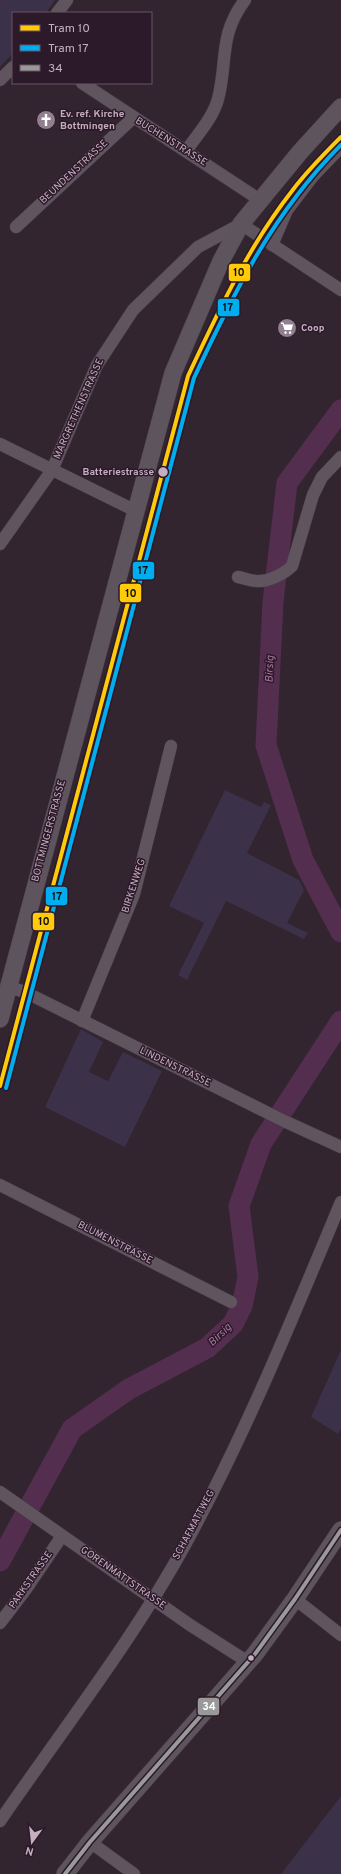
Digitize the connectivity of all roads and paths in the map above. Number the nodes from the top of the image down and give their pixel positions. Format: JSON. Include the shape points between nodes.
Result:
{"nodes":[{"id":1,"x":66,"y":0,"type":"edge"},
{"id":2,"x":245,"y":0,"type":"edge"},
{"id":3,"x":58,"y":12,"type":"edge"},
{"id":4,"x":12,"y":68,"type":"edge"},
{"id":5,"x":0,"y":80,"type":"edge"},
{"id":6,"x":83,"y":84,"type":"edge"},
{"id":7,"x":341,"y":107,"type":"edge"},
{"id":8,"x":133,"y":118,"type":"junction"},
{"id":9,"x":341,"y":147,"type":"edge"},
{"id":10,"x":186,"y":151,"type":"junction"},
{"id":11,"x":260,"y":200,"type":"junction"},
{"id":12,"x":241,"y":224,"type":"junction"},
{"id":13,"x":16,"y":227,"type":"dead end"},
{"id":14,"x":272,"y":245,"type":"junction"},
{"id":15,"x":341,"y":290,"type":"edge"},
{"id":16,"x":0,"y":444,"type":"edge"},
{"id":17,"x":341,"y":457,"type":"edge"},
{"id":18,"x":52,"y":470,"type":"junction"},
{"id":19,"x":136,"y":511,"type":"junction"},
{"id":20,"x":0,"y":544,"type":"edge"},
{"id":21,"x":238,"y":577,"type":"dead end"},
{"id":22,"x":171,"y":746,"type":"dead end"},
{"id":23,"x":9,"y":986,"type":"junction"},
{"id":24,"x":0,"y":1020,"type":"edge"},
{"id":25,"x":82,"y":1021,"type":"junction"},
{"id":26,"x":341,"y":1147,"type":"edge"},
{"id":27,"x":0,"y":1185,"type":"edge"},
{"id":28,"x":341,"y":1202,"type":"edge"},
{"id":29,"x":231,"y":1302,"type":"dead end"},
{"id":30,"x":0,"y":1492,"type":"edge"},
{"id":31,"x":341,"y":1530,"type":"edge"},
{"id":32,"x":62,"y":1536,"type":"junction"},
{"id":33,"x":153,"y":1599,"type":"junction"},
{"id":34,"x":295,"y":1599,"type":"junction"},
{"id":35,"x":0,"y":1623,"type":"edge"},
{"id":36,"x":341,"y":1635,"type":"edge"},
{"id":37,"x":248,"y":1662,"type":"junction"},
{"id":38,"x":0,"y":1820,"type":"edge"},
{"id":39,"x":90,"y":1842,"type":"junction"},
{"id":40,"x":65,"y":1874,"type":"edge"},
{"id":41,"x":134,"y":1874,"type":"edge"}],
"edges":[{"from":1,"to":3,"type":"street"},
{"from":2,"to":10,"type":"street","via":[[237,11],[226,38],[218,100],[206,124]]},
{"from":4,"to":5,"type":"street"},
{"from":6,"to":8,"type":"street","name":"BUCHENSTRASSE"},
{"from":7,"to":11,"type":"main road","name":"BOTTMINGERSTRASSE"},
{"from":8,"to":10,"type":"street","name":"BUCHENSTRASSE"},
{"from":8,"to":13,"type":"street","name":"BEUNDENSTRASSE"},
{"from":9,"to":14,"type":"street","via":[[313,176],[287,210]]},
{"from":10,"to":11,"type":"street","name":"BUCHENSTRASSE"},
{"from":11,"to":12,"type":"main road","name":"BOTTMINGERSTRASSE"},
{"from":12,"to":14,"type":"street"},
{"from":12,"to":18,"type":"street","name":"MARGRETHENSTRASSE","via":[[198,247],[136,306],[97,365]]},
{"from":12,"to":19,"type":"main road","name":"BOTTMINGERSTRASSE","via":[[221,261],[173,373]]},
{"from":14,"to":15,"type":"street"},
{"from":16,"to":18,"type":"street"},
{"from":17,"to":21,"type":"street","via":[[322,477],[313,495],[292,566],[260,582]]},
{"from":18,"to":19,"type":"street"},
{"from":18,"to":20,"type":"street","name":"MARGRETHENSTRASSE"},
{"from":19,"to":23,"type":"main road","name":"BOTTMINGERSTRASSE"},
{"from":22,"to":25,"type":"street","name":"BIRKENWEG","via":[[134,894]]},
{"from":23,"to":24,"type":"main road","name":"BOTTMINGERSTRASSE"},
{"from":23,"to":25,"type":"street","name":"LINDENSTRASSE"},
{"from":25,"to":26,"type":"street","name":"LINDENSTRASSE"},
{"from":27,"to":29,"type":"street","name":"BLUMENSTRASSE"},
{"from":28,"to":33,"type":"street","name":"SCHAFMATTWEG","via":[[233,1451],[186,1543]]},
{"from":30,"to":32,"type":"street","name":"GORENMATTSTRASSE"},
{"from":31,"to":34,"type":"main road"},
{"from":32,"to":33,"type":"street","name":"GORENMATTSTRASSE"},
{"from":32,"to":35,"type":"street","name":"PARKSTRASSE"},
{"from":33,"to":37,"type":"street","name":"GORENMATTSTRASSE"},
{"from":33,"to":38,"type":"street","name":"SCHAFMATTWEG","via":[[128,1639]]},
{"from":34,"to":36,"type":"street"},
{"from":34,"to":37,"type":"main road"},
{"from":37,"to":39,"type":"main road"},
{"from":39,"to":40,"type":"main road"},
{"from":39,"to":41,"type":"street"}]}
